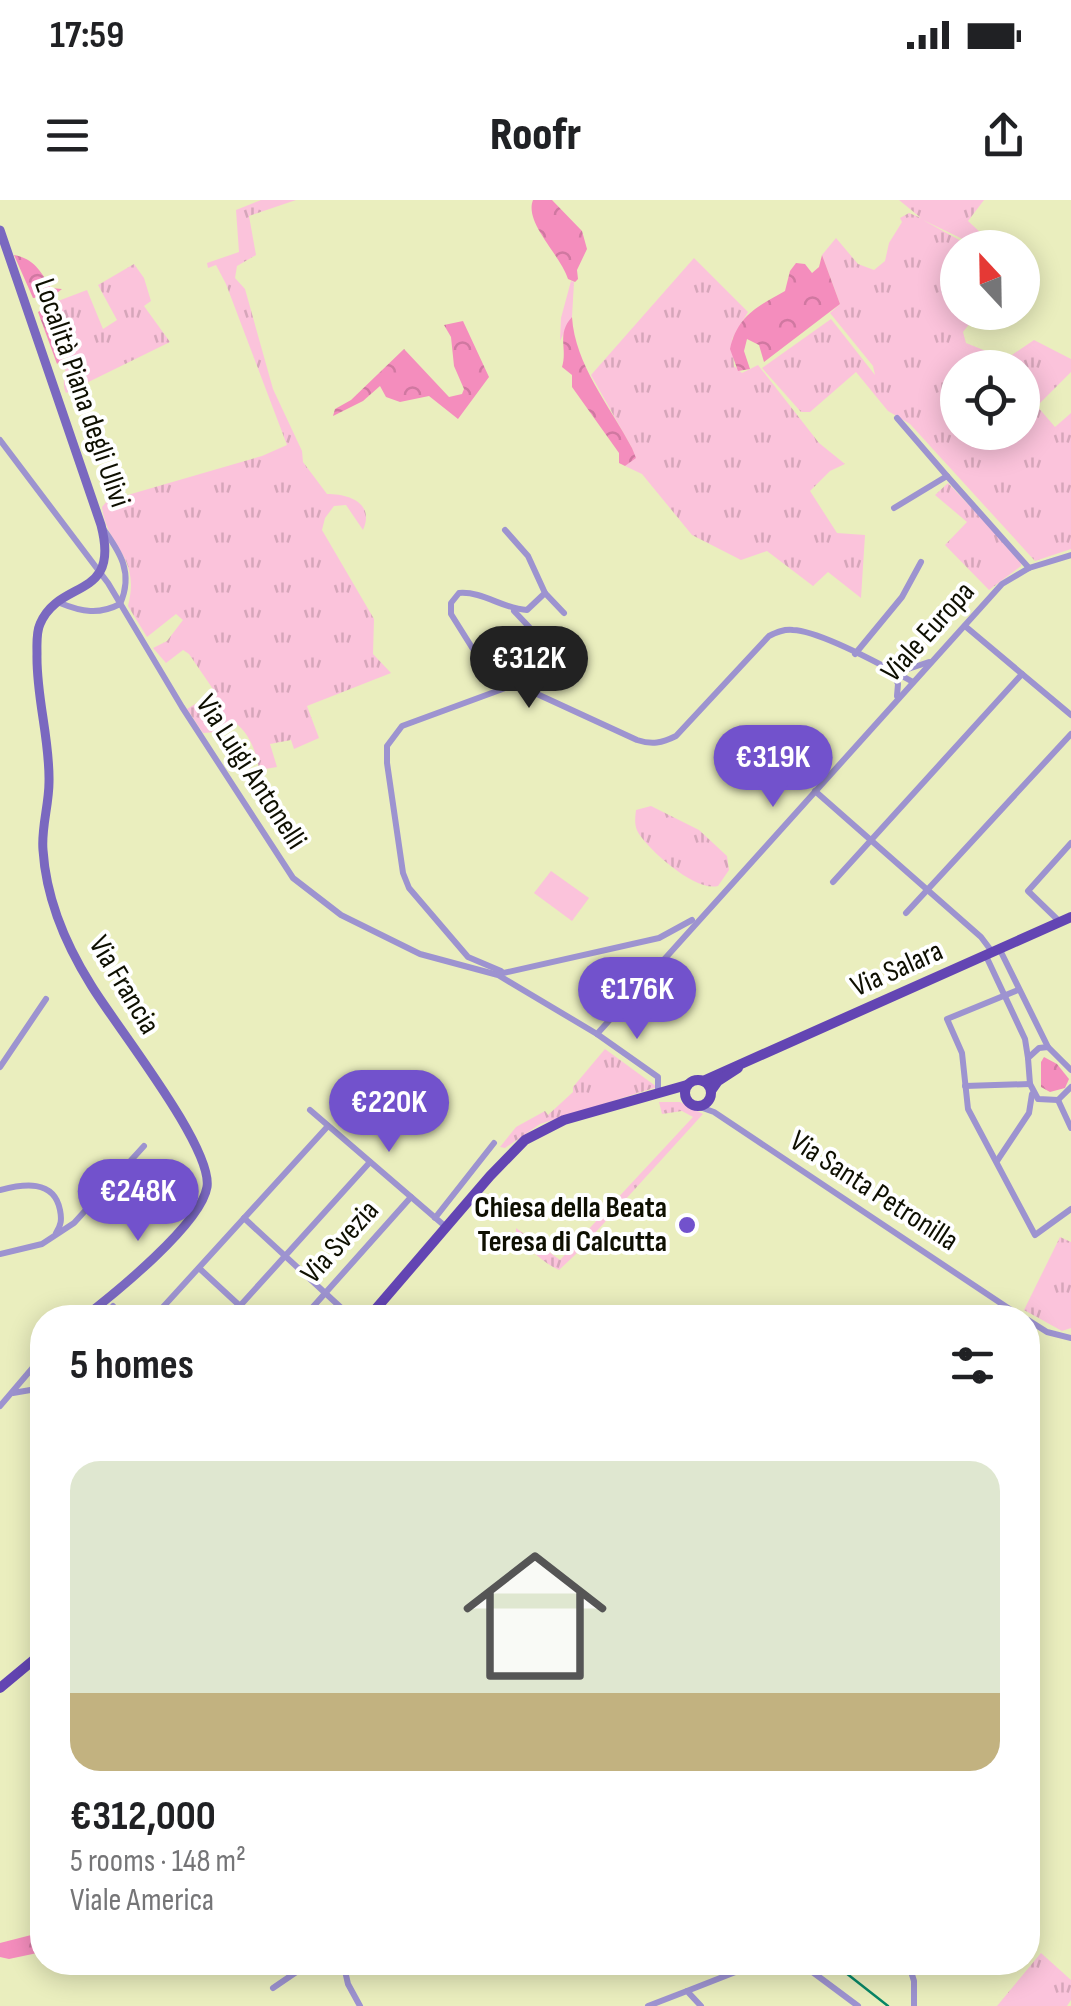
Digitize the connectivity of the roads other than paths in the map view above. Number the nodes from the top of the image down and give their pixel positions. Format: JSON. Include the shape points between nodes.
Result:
{"nodes":[{"id":1,"x":0,"y":230,"type":"edge"},
{"id":2,"x":896,"y":418,"type":"dead end"},
{"id":3,"x":0,"y":440,"type":"edge"},
{"id":4,"x":947,"y":476,"type":"junction"},
{"id":5,"x":894,"y":508,"type":"dead end"},
{"id":6,"x":101,"y":525,"type":"junction"},
{"id":7,"x":505,"y":530,"type":"dead end"},
{"id":8,"x":1071,"y":555,"type":"edge"},
{"id":9,"x":921,"y":562,"type":"dead end"},
{"id":10,"x":1030,"y":568,"type":"junction"},
{"id":11,"x":100,"y":572,"type":"junction"},
{"id":12,"x":546,"y":593,"type":"junction"},
{"id":13,"x":60,"y":603,"type":"junction"},
{"id":14,"x":120,"y":604,"type":"junction"},
{"id":15,"x":513,"y":610,"type":"junction"},
{"id":16,"x":564,"y":613,"type":"dead end"},
{"id":17,"x":964,"y":626,"type":"junction"},
{"id":18,"x":532,"y":630,"type":"dead end"},
{"id":19,"x":855,"y":654,"type":"junction"},
{"id":20,"x":932,"y":660,"type":"junction"},
{"id":21,"x":892,"y":669,"type":"junction"},
{"id":22,"x":1022,"y":674,"type":"junction"},
{"id":23,"x":914,"y":682,"type":"junction"},
{"id":24,"x":498,"y":689,"type":"junction"},
{"id":25,"x":897,"y":700,"type":"junction"},
{"id":26,"x":1071,"y":716,"type":"edge"},
{"id":27,"x":1071,"y":734,"type":"edge"},
{"id":28,"x":815,"y":790,"type":"junction"},
{"id":29,"x":870,"y":841,"type":"junction"},
{"id":30,"x":1071,"y":843,"type":"edge"},
{"id":31,"x":833,"y":882,"type":"dead end"},
{"id":32,"x":926,"y":891,"type":"junction"},
{"id":33,"x":704,"y":911,"type":"junction"},
{"id":34,"x":906,"y":913,"type":"dead end"},
{"id":35,"x":1065,"y":920,"type":"edge"},
{"id":36,"x":993,"y":953,"type":"junction"},
{"id":37,"x":500,"y":973,"type":"junction"},
{"id":38,"x":1018,"y":990,"type":"junction"},
{"id":39,"x":1003,"y":997,"type":"junction"},
{"id":40,"x":46,"y":999,"type":"dead end"},
{"id":41,"x":597,"y":1034,"type":"junction"},
{"id":42,"x":1048,"y":1048,"type":"junction"},
{"id":43,"x":1028,"y":1058,"type":"junction"},
{"id":44,"x":743,"y":1064,"type":"junction"},
{"id":45,"x":0,"y":1068,"type":"edge"},
{"id":46,"x":1071,"y":1070,"type":"edge"},
{"id":47,"x":703,"y":1081,"type":"junction"},
{"id":48,"x":687,"y":1084,"type":"junction"},
{"id":49,"x":965,"y":1086,"type":"junction"},
{"id":50,"x":1031,"y":1088,"type":"junction"},
{"id":51,"x":1071,"y":1088,"type":"edge"},
{"id":52,"x":662,"y":1094,"type":"junction"},
{"id":53,"x":710,"y":1096,"type":"junction"},
{"id":54,"x":685,"y":1098,"type":"junction"},
{"id":55,"x":1058,"y":1100,"type":"junction"},
{"id":56,"x":698,"y":1106,"type":"junction"},
{"id":57,"x":310,"y":1110,"type":"dead end"},
{"id":58,"x":714,"y":1112,"type":"junction"},
{"id":59,"x":328,"y":1126,"type":"junction"},
{"id":60,"x":1071,"y":1128,"type":"edge"},
{"id":61,"x":144,"y":1146,"type":"dead end"},
{"id":62,"x":505,"y":1158,"type":"junction"},
{"id":63,"x":370,"y":1162,"type":"junction"},
{"id":64,"x":996,"y":1162,"type":"junction"},
{"id":65,"x":0,"y":1190,"type":"edge"},
{"id":66,"x":411,"y":1197,"type":"junction"},
{"id":67,"x":1071,"y":1209,"type":"edge"},
{"id":68,"x":244,"y":1218,"type":"junction"},
{"id":69,"x":435,"y":1218,"type":"junction"},
{"id":70,"x":446,"y":1227,"type":"junction"},
{"id":71,"x":52,"y":1238,"type":"junction"},
{"id":72,"x":0,"y":1254,"type":"edge"},
{"id":73,"x":285,"y":1255,"type":"junction"},
{"id":74,"x":200,"y":1268,"type":"junction"},
{"id":75,"x":326,"y":1292,"type":"junction"},
{"id":76,"x":99,"y":1305,"type":"edge"},
{"id":77,"x":165,"y":1305,"type":"edge"},
{"id":78,"x":239,"y":1305,"type":"edge"},
{"id":79,"x":241,"y":1305,"type":"edge"},
{"id":80,"x":314,"y":1305,"type":"edge"},
{"id":81,"x":339,"y":1305,"type":"edge"},
{"id":82,"x":379,"y":1305,"type":"edge"},
{"id":83,"x":1004,"y":1305,"type":"edge"},
{"id":84,"x":1040,"y":1328,"type":"edge"},
{"id":85,"x":1070,"y":1339,"type":"edge"},
{"id":86,"x":30,"y":1372,"type":"edge"},
{"id":87,"x":30,"y":1378,"type":"edge"},
{"id":88,"x":23,"y":1380,"type":"junction"},
{"id":89,"x":30,"y":1387,"type":"edge"},
{"id":90,"x":12,"y":1393,"type":"junction"},
{"id":91,"x":0,"y":1406,"type":"edge"},
{"id":92,"x":30,"y":1663,"type":"edge"},
{"id":93,"x":0,"y":1688,"type":"edge"},
{"id":94,"x":292,"y":1975,"type":"edge"},
{"id":95,"x":346,"y":1975,"type":"edge"},
{"id":96,"x":728,"y":1975,"type":"edge"},
{"id":97,"x":816,"y":1975,"type":"edge"},
{"id":98,"x":912,"y":1975,"type":"edge"},
{"id":99,"x":273,"y":1988,"type":"dead end"},
{"id":100,"x":687,"y":1991,"type":"junction"},
{"id":101,"x":360,"y":2006,"type":"edge"},
{"id":102,"x":648,"y":2006,"type":"edge"},
{"id":103,"x":700,"y":2006,"type":"edge"},
{"id":104,"x":858,"y":2006,"type":"edge"},
{"id":105,"x":914,"y":2006,"type":"edge"}],
"edges":[{"from":1,"to":6,"type":"main road","name":"Località Piana degli Ulivi"},
{"from":2,"to":4,"type":"street"},
{"from":3,"to":11,"type":"street","name":"Località Piana degli Ulivi"},
{"from":4,"to":5,"type":"street"},
{"from":4,"to":10,"type":"street"},
{"from":6,"to":11,"type":"main road","name":"Località Piana degli Ulivi","via":[[107,554]]},
{"from":6,"to":14,"type":"street","via":[[127,572]]},
{"from":7,"to":12,"type":"street","via":[[528,556]]},
{"from":8,"to":10,"type":"street","name":"Viale Europa"},
{"from":9,"to":19,"type":"street"},
{"from":10,"to":17,"type":"street","name":"Viale Europa","via":[[1002,584]]},
{"from":11,"to":13,"type":"main road"},
{"from":11,"to":14,"type":"street","name":"Via Luigi Antonelli"},
{"from":12,"to":15,"type":"street","via":[[527,610]]},
{"from":12,"to":16,"type":"street"},
{"from":13,"to":14,"type":"street","via":[[89,612]]},
{"from":13,"to":76,"type":"main road","name":"Via Francia","via":[[39,626],[37,667],[49,782],[42,839],[48,890],[89,982],[196,1142],[207,1176],[200,1206]]},
{"from":14,"to":37,"type":"street","name":"Via Luigi Antonelli","via":[[293,878],[341,914],[420,954]]},
{"from":15,"to":18,"type":"street"},
{"from":15,"to":24,"type":"street","via":[[472,592],[451,602],[450,614]]},
{"from":17,"to":20,"type":"street","name":"Viale Europa"},
{"from":17,"to":22,"type":"street"},
{"from":19,"to":21,"type":"street"},
{"from":19,"to":24,"type":"street","via":[[796,630],[769,636],[676,736],[650,744],[524,688]]},
{"from":20,"to":21,"type":"street"},
{"from":20,"to":23,"type":"street","name":"Viale Europa"},
{"from":21,"to":23,"type":"street"},
{"from":21,"to":25,"type":"street"},
{"from":22,"to":26,"type":"street"},
{"from":22,"to":29,"type":"street"},
{"from":23,"to":25,"type":"street","name":"Viale Europa"},
{"from":24,"to":37,"type":"street","via":[[402,726],[388,746],[386,764],[409,888],[468,957]]},
{"from":25,"to":28,"type":"street","name":"Viale Europa"},
{"from":27,"to":32,"type":"street"},
{"from":28,"to":29,"type":"street"},
{"from":28,"to":33,"type":"street","name":"Viale Europa"},
{"from":29,"to":31,"type":"street"},
{"from":29,"to":32,"type":"street"},
{"from":30,"to":35,"type":"street","via":[[1028,891]]},
{"from":32,"to":34,"type":"street"},
{"from":32,"to":36,"type":"street"},
{"from":33,"to":37,"type":"street","via":[[659,938]]},
{"from":33,"to":41,"type":"street","name":"Viale Europa"},
{"from":35,"to":36,"type":"main road","name":"Via Salara"},
{"from":36,"to":38,"type":"street"},
{"from":36,"to":39,"type":"street"},
{"from":36,"to":44,"type":"main road","name":"Via Salara"},
{"from":37,"to":41,"type":"street","name":"Via Luigi Antonelli"},
{"from":38,"to":39,"type":"street"},
{"from":38,"to":42,"type":"street"},
{"from":39,"to":43,"type":"street"},
{"from":39,"to":49,"type":"street","via":[[947,1019],[962,1053]]},
{"from":40,"to":45,"type":"street"},
{"from":41,"to":52,"type":"street","name":"Via Luigi Antonelli","via":[[658,1078]]},
{"from":42,"to":43,"type":"street"},
{"from":42,"to":46,"type":"street"},
{"from":43,"to":50,"type":"street"},
{"from":44,"to":47,"type":"main road","name":"Via Salara"},
{"from":44,"to":53,"type":"main road","name":"Via Salara","via":[[718,1081]]},
{"from":47,"to":48,"type":"main road"},
{"from":47,"to":53,"type":"main road"},
{"from":48,"to":52,"type":"main road"},
{"from":48,"to":54,"type":"main road"},
{"from":49,"to":50,"type":"street"},
{"from":49,"to":64,"type":"street","via":[[968,1108]]},
{"from":50,"to":55,"type":"street","via":[[1044,1102]]},
{"from":50,"to":64,"type":"street","via":[[1029,1113]]},
{"from":51,"to":55,"type":"street"},
{"from":52,"to":54,"type":"main road"},
{"from":52,"to":62,"type":"main road","via":[[552,1124]]},
{"from":53,"to":56,"type":"main road"},
{"from":53,"to":58,"type":"street"},
{"from":54,"to":56,"type":"main road"},
{"from":55,"to":60,"type":"street"},
{"from":56,"to":58,"type":"street","name":"Via Santa Petronilla"},
{"from":57,"to":59,"type":"street"},
{"from":58,"to":83,"type":"street","name":"Via Santa Petronilla"},
{"from":59,"to":63,"type":"street"},
{"from":59,"to":68,"type":"street"},
{"from":61,"to":71,"type":"street"},
{"from":62,"to":69,"type":"street","via":[[493,1145]]},
{"from":62,"to":70,"type":"main road"},
{"from":63,"to":66,"type":"street"},
{"from":63,"to":73,"type":"street"},
{"from":64,"to":67,"type":"street","via":[[1035,1234]]},
{"from":65,"to":71,"type":"street","via":[[40,1186],[56,1197],[61,1226]]},
{"from":66,"to":69,"type":"street"},
{"from":66,"to":75,"type":"street","name":"Via Svezia"},
{"from":68,"to":73,"type":"street"},
{"from":68,"to":74,"type":"street"},
{"from":69,"to":70,"type":"street"},
{"from":70,"to":82,"type":"main road"},
{"from":71,"to":72,"type":"street"},
{"from":73,"to":75,"type":"street"},
{"from":73,"to":79,"type":"street"},
{"from":74,"to":77,"type":"street"},
{"from":74,"to":78,"type":"street"},
{"from":75,"to":80,"type":"street","name":"Via Svezia"},
{"from":75,"to":81,"type":"street"},
{"from":84,"to":85,"type":"street","name":"Via Santa Petronilla"},
{"from":86,"to":88,"type":"street"},
{"from":87,"to":88,"type":"street"},
{"from":88,"to":90,"type":"street"},
{"from":89,"to":90,"type":"street"},
{"from":90,"to":91,"type":"street"},
{"from":92,"to":93,"type":"main road"},
{"from":94,"to":99,"type":"street"},
{"from":95,"to":101,"type":"street"},
{"from":96,"to":100,"type":"street"},
{"from":97,"to":104,"type":"street"},
{"from":98,"to":105,"type":"street"},
{"from":100,"to":102,"type":"street"},
{"from":100,"to":103,"type":"street"}]}
